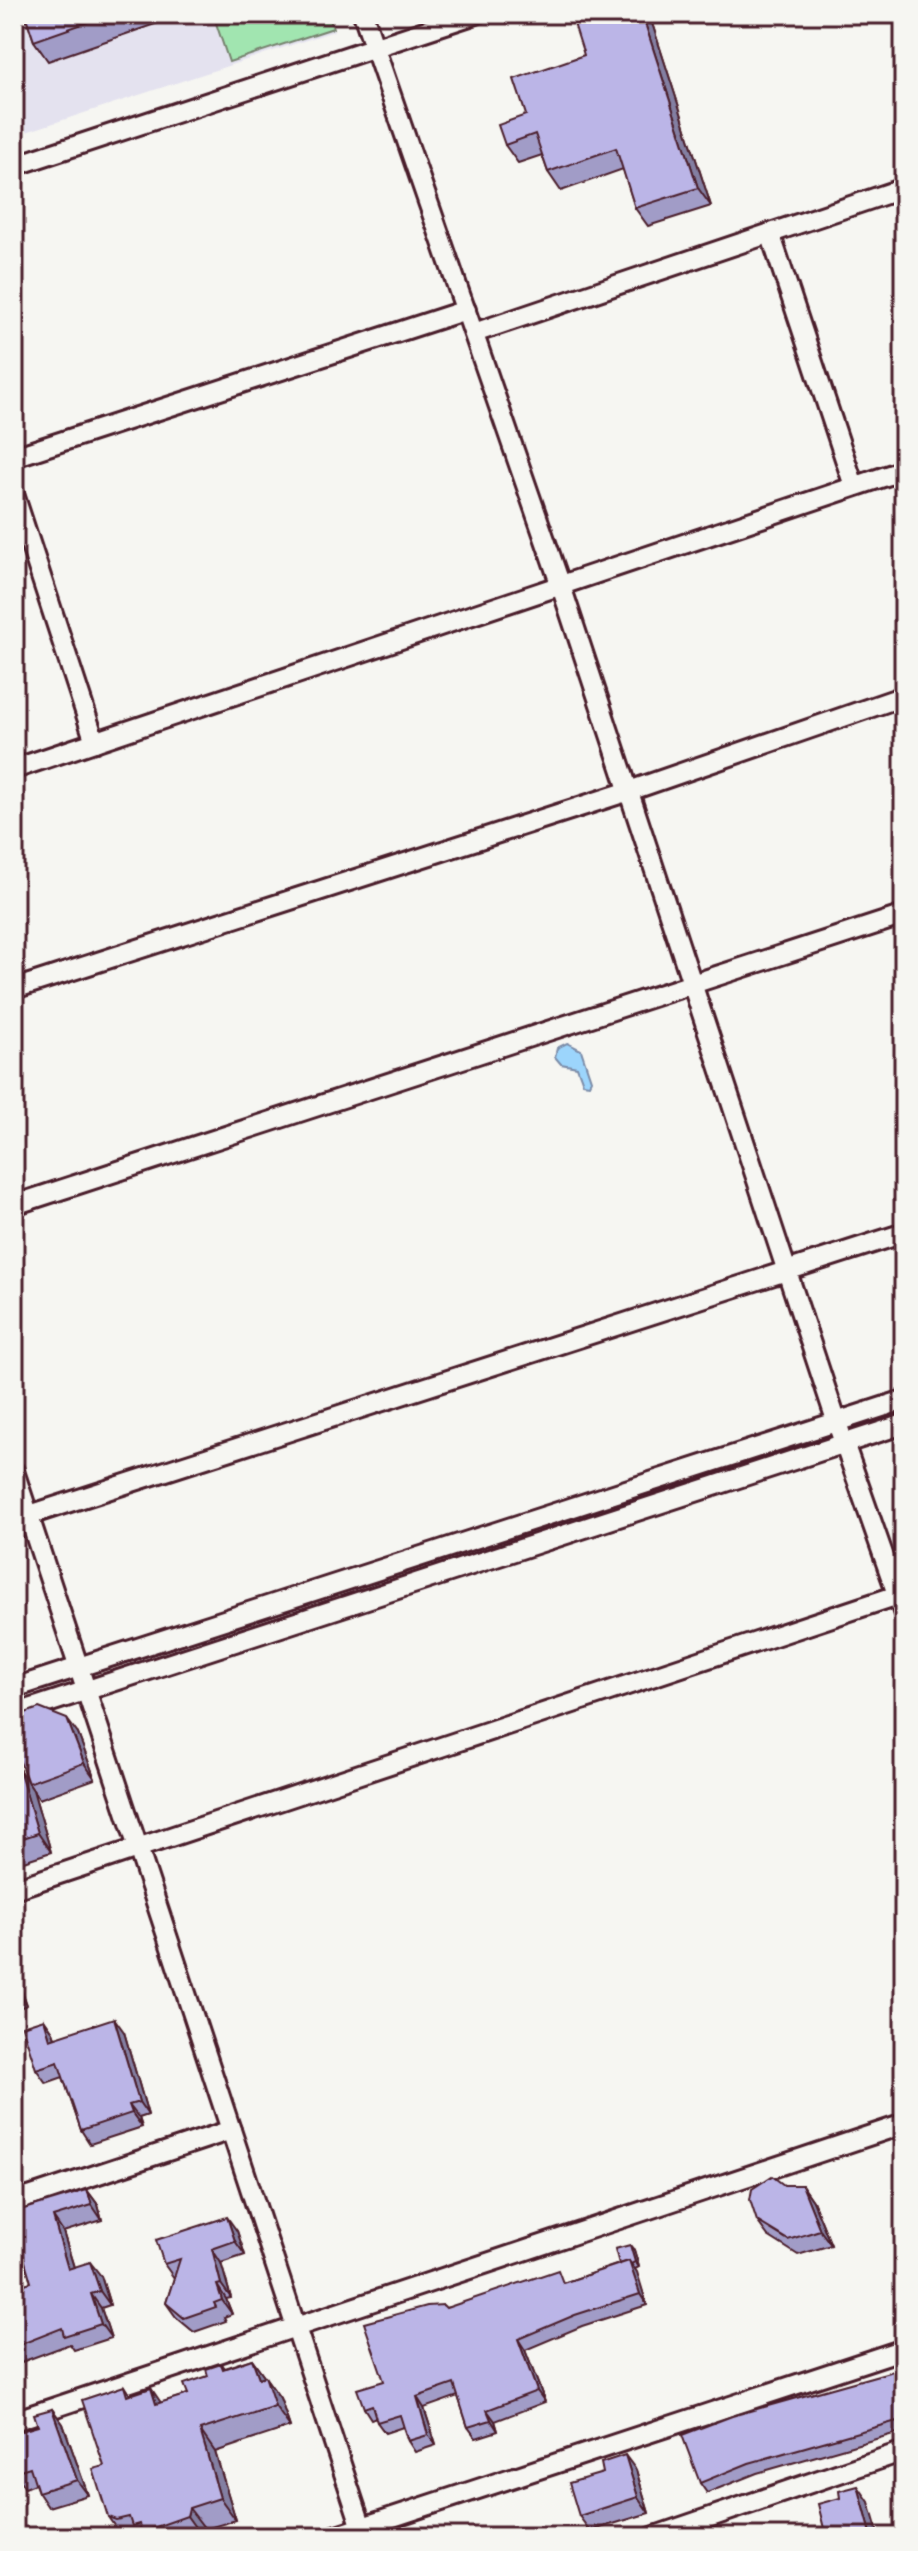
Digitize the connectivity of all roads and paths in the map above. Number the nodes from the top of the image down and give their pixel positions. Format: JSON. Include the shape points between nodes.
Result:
{"nodes":[{"id":1,"x":363,"y":14,"type":"edge"},
{"id":2,"x":476,"y":14,"type":"edge"},
{"id":3,"x":374,"y":48,"type":"junction"},
{"id":4,"x":14,"y":166,"type":"edge"},
{"id":5,"x":904,"y":188,"type":"edge"},
{"id":6,"x":770,"y":233,"type":"junction"},
{"id":7,"x":466,"y":310,"type":"junction"},
{"id":8,"x":474,"y":333,"type":"junction"},
{"id":9,"x":14,"y":457,"type":"edge"},
{"id":10,"x":904,"y":470,"type":"edge"},
{"id":11,"x":854,"y":486,"type":"junction"},
{"id":12,"x":14,"y":494,"type":"edge"},
{"id":13,"x":561,"y":586,"type":"junction"},
{"id":14,"x":904,"y":696,"type":"edge"},
{"id":15,"x":95,"y":742,"type":"junction"},
{"id":16,"x":14,"y":769,"type":"edge"},
{"id":17,"x":629,"y":791,"type":"junction"},
{"id":18,"x":904,"y":915,"type":"edge"},
{"id":19,"x":692,"y":986,"type":"junction"},
{"id":20,"x":14,"y":989,"type":"edge"},
{"id":21,"x":14,"y":1205,"type":"edge"},
{"id":22,"x":904,"y":1233,"type":"edge"},
{"id":23,"x":789,"y":1272,"type":"junction"},
{"id":24,"x":904,"y":1400,"type":"edge"},
{"id":25,"x":837,"y":1423,"type":"junction"},
{"id":26,"x":904,"y":1424,"type":"edge"},
{"id":27,"x":845,"y":1444,"type":"junction"},
{"id":28,"x":14,"y":1471,"type":"edge"},
{"id":29,"x":21,"y":1518,"type":"edge"},
{"id":30,"x":901,"y":1594,"type":"edge"},
{"id":31,"x":904,"y":1614,"type":"edge"},
{"id":32,"x":77,"y":1667,"type":"junction"},
{"id":33,"x":14,"y":1688,"type":"edge"},
{"id":34,"x":85,"y":1690,"type":"junction"},
{"id":35,"x":14,"y":1714,"type":"edge"},
{"id":36,"x":136,"y":1848,"type":"junction"},
{"id":37,"x":14,"y":1889,"type":"edge"},
{"id":38,"x":904,"y":2124,"type":"edge"},
{"id":39,"x":231,"y":2130,"type":"junction"},
{"id":40,"x":14,"y":2202,"type":"edge"},
{"id":41,"x":295,"y":2325,"type":"junction"},
{"id":42,"x":904,"y":2349,"type":"edge"},
{"id":43,"x":14,"y":2421,"type":"edge"},
{"id":44,"x":904,"y":2451,"type":"edge"},
{"id":45,"x":363,"y":2532,"type":"edge"},
{"id":46,"x":332,"y":2537,"type":"edge"},
{"id":47,"x":652,"y":2537,"type":"edge"}],
"edges":[{"from":1,"to":3,"type":"street"},
{"from":2,"to":3,"type":"street"},
{"from":3,"to":4,"type":"street"},
{"from":3,"to":7,"type":"street"},
{"from":5,"to":6,"type":"street"},
{"from":6,"to":8,"type":"street"},
{"from":6,"to":11,"type":"street"},
{"from":7,"to":8,"type":"street"},
{"from":7,"to":9,"type":"street"},
{"from":8,"to":13,"type":"street"},
{"from":10,"to":11,"type":"street"},
{"from":11,"to":13,"type":"street"},
{"from":12,"to":15,"type":"street"},
{"from":13,"to":15,"type":"street"},
{"from":13,"to":17,"type":"street"},
{"from":14,"to":17,"type":"street"},
{"from":15,"to":16,"type":"street"},
{"from":17,"to":19,"type":"street"},
{"from":17,"to":20,"type":"street"},
{"from":18,"to":19,"type":"street"},
{"from":19,"to":21,"type":"street"},
{"from":19,"to":23,"type":"street"},
{"from":22,"to":23,"type":"street"},
{"from":23,"to":25,"type":"street"},
{"from":23,"to":29,"type":"street"},
{"from":24,"to":25,"type":"street"},
{"from":25,"to":27,"type":"street"},
{"from":25,"to":32,"type":"street"},
{"from":26,"to":27,"type":"street"},
{"from":27,"to":30,"type":"street"},
{"from":27,"to":34,"type":"street"},
{"from":28,"to":29,"type":"street"},
{"from":29,"to":32,"type":"street"},
{"from":30,"to":31,"type":"street"},
{"from":30,"to":36,"type":"street"},
{"from":32,"to":33,"type":"street"},
{"from":32,"to":34,"type":"street"},
{"from":34,"to":35,"type":"street"},
{"from":34,"to":36,"type":"street"},
{"from":36,"to":37,"type":"street"},
{"from":36,"to":39,"type":"street"},
{"from":38,"to":41,"type":"street"},
{"from":39,"to":40,"type":"street"},
{"from":39,"to":41,"type":"street"},
{"from":41,"to":43,"type":"street"},
{"from":41,"to":45,"type":"street"},
{"from":42,"to":45,"type":"street"},
{"from":44,"to":47,"type":"street"},
{"from":45,"to":46,"type":"street"}]}
